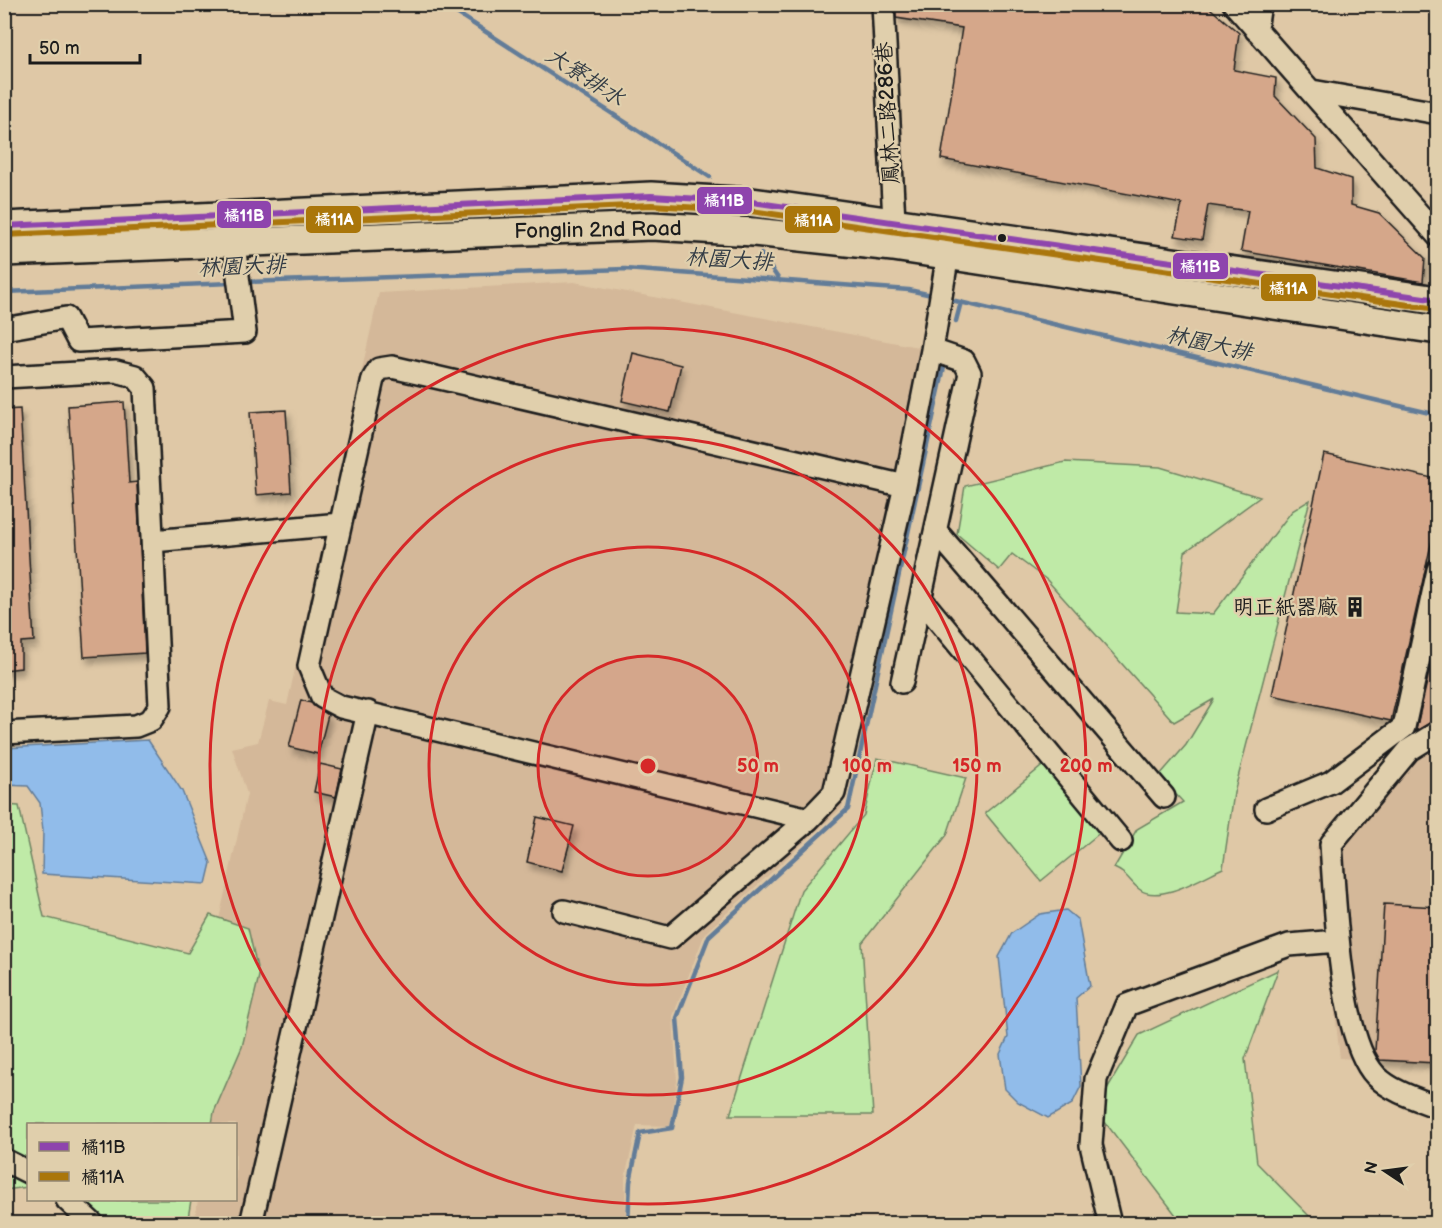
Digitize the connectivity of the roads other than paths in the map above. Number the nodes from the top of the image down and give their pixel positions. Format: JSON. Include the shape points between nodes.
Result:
{"nodes":[{"id":1,"x":883,"y":4,"type":"edge"},
{"id":2,"x":1234,"y":4,"type":"edge"},
{"id":3,"x":1260,"y":4,"type":"edge"},
{"id":4,"x":1256,"y":30,"type":"junction"},
{"id":5,"x":1312,"y":91,"type":"junction"},
{"id":6,"x":1437,"y":113,"type":"edge"},
{"id":7,"x":230,"y":215,"type":"junction"},
{"id":8,"x":894,"y":221,"type":"junction"},
{"id":9,"x":4,"y":226,"type":"edge"},
{"id":10,"x":1437,"y":236,"type":"edge"},
{"id":11,"x":948,"y":251,"type":"junction"},
{"id":12,"x":4,"y":252,"type":"edge"},
{"id":13,"x":235,"y":252,"type":"junction"},
{"id":14,"x":1437,"y":300,"type":"edge"},
{"id":15,"x":4,"y":329,"type":"edge"},
{"id":16,"x":1437,"y":330,"type":"edge"},
{"id":17,"x":932,"y":350,"type":"junction"},
{"id":18,"x":4,"y":376,"type":"edge"},
{"id":19,"x":905,"y":486,"type":"junction"},
{"id":20,"x":340,"y":525,"type":"junction"},
{"id":21,"x":936,"y":531,"type":"junction"},
{"id":22,"x":153,"y":541,"type":"junction"},
{"id":23,"x":1437,"y":570,"type":"edge"},
{"id":24,"x":921,"y":599,"type":"junction"},
{"id":25,"x":902,"y":682,"type":"dead end"},
{"id":26,"x":368,"y":712,"type":"junction"},
{"id":27,"x":1437,"y":732,"type":"edge"},
{"id":28,"x":4,"y":733,"type":"edge"},
{"id":29,"x":1164,"y":797,"type":"dead end"},
{"id":30,"x":1266,"y":809,"type":"dead end"},
{"id":31,"x":809,"y":819,"type":"junction"},
{"id":32,"x":1121,"y":841,"type":"dead end"},
{"id":33,"x":564,"y":911,"type":"dead end"},
{"id":34,"x":1338,"y":941,"type":"junction"},
{"id":35,"x":1437,"y":1107,"type":"edge"},
{"id":36,"x":4,"y":1160,"type":"edge"},
{"id":37,"x":27,"y":1172,"type":"edge"},
{"id":38,"x":68,"y":1201,"type":"edge"},
{"id":39,"x":93,"y":1224,"type":"edge"},
{"id":40,"x":251,"y":1224,"type":"edge"},
{"id":41,"x":1110,"y":1224,"type":"edge"}],
"edges":[{"from":1,"to":8,"type":"street","name":"鳳林二路286巷"},
{"from":2,"to":4,"type":"street"},
{"from":3,"to":4,"type":"street"},
{"from":4,"to":5,"type":"street"},
{"from":5,"to":6,"type":"street"},
{"from":5,"to":10,"type":"street"},
{"from":7,"to":8,"type":"main road","name":"Fonglin 2nd Road","via":[[651,196],[752,202]]},
{"from":7,"to":9,"type":"main road","name":"Fonglin 2nd Road"},
{"from":7,"to":13,"type":"street"},
{"from":8,"to":11,"type":"main road","name":"Fonglin 2nd Road"},
{"from":11,"to":13,"type":"main road","name":"Fonglin 2nd Road","via":[[652,226]]},
{"from":11,"to":14,"type":"main road","name":"Fonglin 2nd Road"},
{"from":11,"to":16,"type":"main road","name":"Fonglin 2nd Road"},
{"from":11,"to":17,"type":"street"},
{"from":12,"to":13,"type":"main road","name":"Fonglin 2nd Road"},
{"from":13,"to":15,"type":"street","via":[[245,332],[78,341],[66,318]]},
{"from":17,"to":19,"type":"street"},
{"from":17,"to":21,"type":"street","via":[[964,361],[970,373]]},
{"from":18,"to":22,"type":"street","via":[[116,370],[135,376],[145,388]]},
{"from":19,"to":20,"type":"street","via":[[392,367],[379,369],[373,379]]},
{"from":19,"to":31,"type":"street","via":[[834,793]]},
{"from":20,"to":22,"type":"street"},
{"from":20,"to":26,"type":"street","via":[[309,666],[322,697],[341,707]]},
{"from":21,"to":24,"type":"street"},
{"from":21,"to":29,"type":"street"},
{"from":22,"to":28,"type":"street","via":[[160,705],[152,720],[136,726]]},
{"from":23,"to":30,"type":"street","via":[[1404,726],[1331,782]]},
{"from":24,"to":25,"type":"street"},
{"from":24,"to":32,"type":"street"},
{"from":26,"to":31,"type":"street"},
{"from":26,"to":40,"type":"street"},
{"from":27,"to":34,"type":"street","via":[[1409,750],[1331,844]]},
{"from":31,"to":33,"type":"street","via":[[670,938]]},
{"from":34,"to":35,"type":"street","via":[[1350,1018],[1375,1075],[1391,1088]]},
{"from":34,"to":41,"type":"street","via":[[1289,945],[1126,1005],[1095,1090],[1092,1145]]},
{"from":36,"to":37,"type":"street"},
{"from":38,"to":39,"type":"street"}]}
